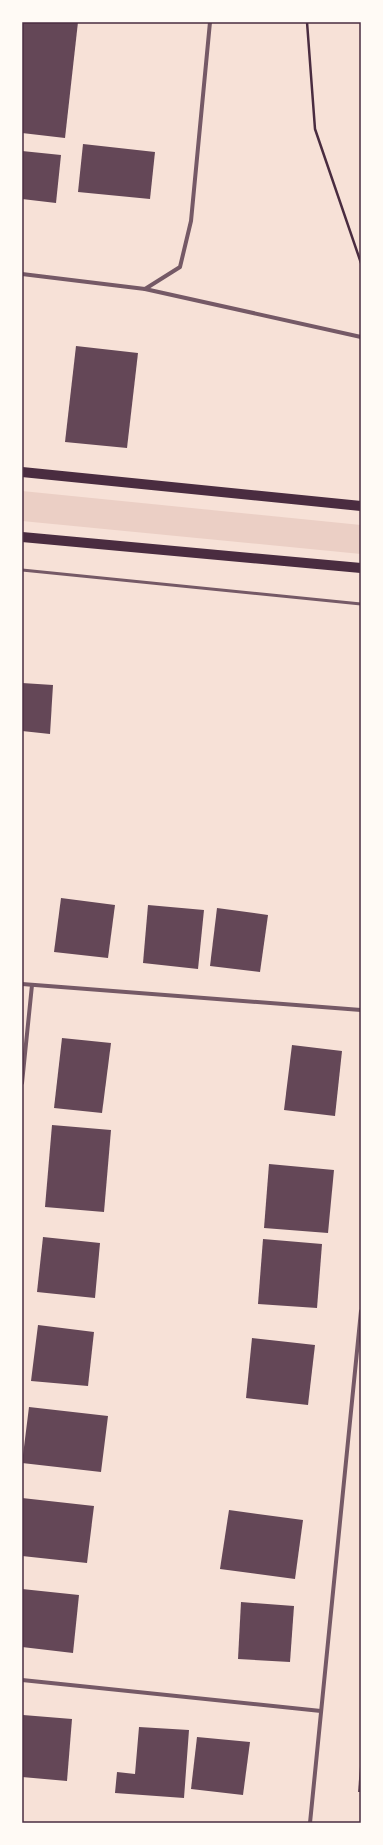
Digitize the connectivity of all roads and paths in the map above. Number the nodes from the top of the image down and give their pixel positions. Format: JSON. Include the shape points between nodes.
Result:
{"nodes":[{"id":1,"x":210,"y":22,"type":"edge"},
{"id":2,"x":306,"y":22,"type":"edge"},
{"id":3,"x":361,"y":263,"type":"edge"},
{"id":4,"x":22,"y":274,"type":"edge"},
{"id":5,"x":145,"y":289,"type":"junction"},
{"id":6,"x":361,"y":337,"type":"edge"},
{"id":7,"x":22,"y":472,"type":"edge"},
{"id":8,"x":361,"y":506,"type":"edge"},
{"id":9,"x":22,"y":537,"type":"edge"},
{"id":10,"x":361,"y":568,"type":"edge"},
{"id":11,"x":22,"y":570,"type":"edge"},
{"id":12,"x":361,"y":604,"type":"edge"},
{"id":13,"x":22,"y":984,"type":"edge"},
{"id":14,"x":32,"y":985,"type":"junction"},
{"id":15,"x":361,"y":1010,"type":"edge"},
{"id":16,"x":22,"y":1083,"type":"edge"},
{"id":17,"x":361,"y":1311,"type":"edge"},
{"id":18,"x":22,"y":1680,"type":"edge"},
{"id":19,"x":321,"y":1711,"type":"junction"},
{"id":20,"x":310,"y":1823,"type":"edge"}],
"edges":[{"from":1,"to":5,"type":"street","via":[[191,221],[180,267]]},
{"from":2,"to":3,"type":"path","via":[[315,129]]},
{"from":4,"to":5,"type":"street"},
{"from":5,"to":6,"type":"street"},
{"from":7,"to":8,"type":"main road"},
{"from":9,"to":10,"type":"main road"},
{"from":11,"to":12,"type":"lane"},
{"from":13,"to":14,"type":"street"},
{"from":14,"to":15,"type":"street"},
{"from":14,"to":16,"type":"street"},
{"from":17,"to":19,"type":"street"},
{"from":18,"to":19,"type":"street"},
{"from":19,"to":20,"type":"street"}]}
